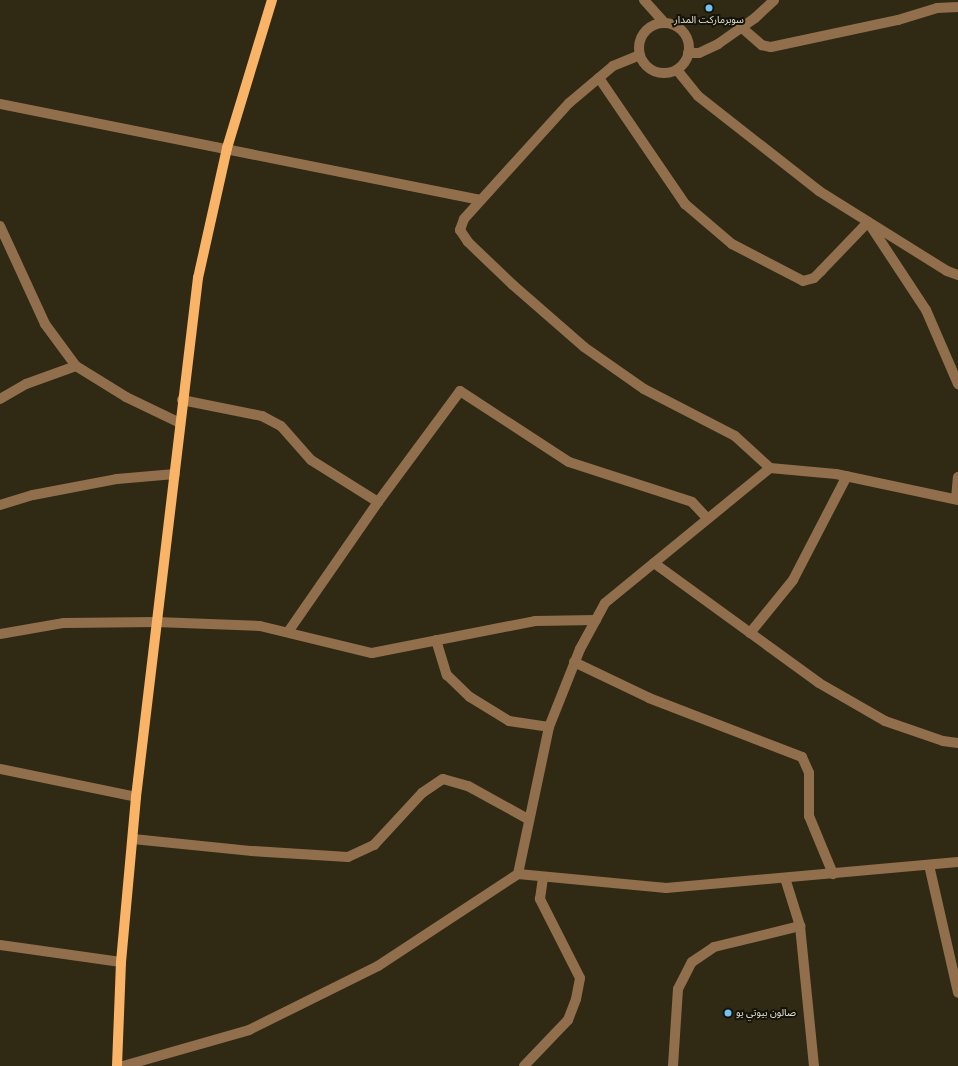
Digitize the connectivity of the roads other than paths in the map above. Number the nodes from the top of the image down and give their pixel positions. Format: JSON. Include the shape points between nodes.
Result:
{"nodes":[{"id":1,"x":272,"y":0,"type":"edge"},
{"id":2,"x":644,"y":0,"type":"edge"},
{"id":3,"x":774,"y":0,"type":"edge"},
{"id":4,"x":958,"y":6,"type":"edge"},
{"id":5,"x":665,"y":23,"type":"junction"},
{"id":6,"x":741,"y":27,"type":"junction"},
{"id":7,"x":688,"y":53,"type":"junction"},
{"id":8,"x":640,"y":55,"type":"junction"},
{"id":9,"x":677,"y":70,"type":"junction"},
{"id":10,"x":599,"y":78,"type":"junction"},
{"id":11,"x":0,"y":104,"type":"edge"},
{"id":12,"x":227,"y":148,"type":"junction"},
{"id":13,"x":481,"y":200,"type":"junction"},
{"id":14,"x":868,"y":222,"type":"junction"},
{"id":15,"x":0,"y":226,"type":"edge"},
{"id":16,"x":958,"y":275,"type":"edge"},
{"id":17,"x":76,"y":366,"type":"junction"},
{"id":18,"x":958,"y":384,"type":"edge"},
{"id":19,"x":0,"y":399,"type":"edge"},
{"id":20,"x":182,"y":400,"type":"junction"},
{"id":21,"x":180,"y":423,"type":"junction"},
{"id":22,"x":770,"y":468,"type":"junction"},
{"id":23,"x":175,"y":474,"type":"junction"},
{"id":24,"x":847,"y":476,"type":"junction"},
{"id":25,"x":958,"y":477,"type":"edge"},
{"id":26,"x":957,"y":500,"type":"edge"},
{"id":27,"x":378,"y":502,"type":"junction"},
{"id":28,"x":0,"y":505,"type":"edge"},
{"id":29,"x":707,"y":518,"type":"junction"},
{"id":30,"x":654,"y":563,"type":"junction"},
{"id":31,"x":596,"y":620,"type":"junction"},
{"id":32,"x":156,"y":622,"type":"junction"},
{"id":33,"x":288,"y":632,"type":"junction"},
{"id":34,"x":750,"y":633,"type":"junction"},
{"id":35,"x":0,"y":634,"type":"edge"},
{"id":36,"x":436,"y":640,"type":"junction"},
{"id":37,"x":574,"y":662,"type":"junction"},
{"id":38,"x":549,"y":727,"type":"junction"},
{"id":39,"x":958,"y":743,"type":"edge"},
{"id":40,"x":0,"y":770,"type":"edge"},
{"id":41,"x":136,"y":797,"type":"junction"},
{"id":42,"x":528,"y":819,"type":"junction"},
{"id":43,"x":134,"y":839,"type":"junction"},
{"id":44,"x":958,"y":862,"type":"edge"},
{"id":45,"x":929,"y":865,"type":"junction"},
{"id":46,"x":518,"y":874,"type":"junction"},
{"id":47,"x":833,"y":874,"type":"junction"},
{"id":48,"x":543,"y":878,"type":"junction"},
{"id":49,"x":785,"y":878,"type":"junction"},
{"id":50,"x":800,"y":926,"type":"junction"},
{"id":51,"x":0,"y":946,"type":"edge"},
{"id":52,"x":121,"y":962,"type":"junction"},
{"id":53,"x":958,"y":993,"type":"edge"},
{"id":54,"x":117,"y":1066,"type":"edge"},
{"id":55,"x":123,"y":1066,"type":"edge"},
{"id":56,"x":524,"y":1066,"type":"edge"},
{"id":57,"x":673,"y":1066,"type":"edge"},
{"id":58,"x":814,"y":1066,"type":"edge"}],
"edges":[{"from":1,"to":12,"type":"main road"},
{"from":2,"to":5,"type":"street"},
{"from":3,"to":6,"type":"street"},
{"from":4,"to":6,"type":"street","via":[[937,8],[898,20],[770,47],[762,46]]},
{"from":5,"to":7,"type":"street","via":[[683,33],[687,39]]},
{"from":5,"to":8,"type":"street","via":[[647,30],[640,42]]},
{"from":6,"to":7,"type":"street","via":[[705,50]]},
{"from":7,"to":9,"type":"street"},
{"from":8,"to":9,"type":"street","via":[[646,66],[658,73]]},
{"from":8,"to":10,"type":"street","via":[[614,66]]},
{"from":9,"to":14,"type":"street","via":[[698,96],[819,191]]},
{"from":10,"to":13,"type":"street","via":[[569,103]]},
{"from":10,"to":14,"type":"street","via":[[685,204],[732,244],[803,281],[814,278],[822,271]]},
{"from":11,"to":12,"type":"street"},
{"from":12,"to":13,"type":"street"},
{"from":12,"to":20,"type":"main road","via":[[198,278]]},
{"from":13,"to":22,"type":"street","via":[[464,219],[460,230],[468,242],[507,280],[609,366],[644,388],[735,436]]},
{"from":14,"to":16,"type":"street","via":[[947,271]]},
{"from":14,"to":18,"type":"street","via":[[926,310]]},
{"from":15,"to":17,"type":"street","via":[[45,324]]},
{"from":17,"to":19,"type":"street","via":[[26,384]]},
{"from":17,"to":21,"type":"street","via":[[126,397]]},
{"from":20,"to":21,"type":"main road"},
{"from":20,"to":27,"type":"street","via":[[262,416],[281,426],[311,460]]},
{"from":21,"to":23,"type":"main road"},
{"from":22,"to":24,"type":"street"},
{"from":22,"to":29,"type":"street"},
{"from":23,"to":28,"type":"street","via":[[117,479],[33,495]]},
{"from":23,"to":32,"type":"main road"},
{"from":24,"to":26,"type":"street"},
{"from":24,"to":34,"type":"street","via":[[793,580]]},
{"from":25,"to":26,"type":"street"},
{"from":27,"to":29,"type":"street","via":[[460,391],[569,462],[692,502]]},
{"from":27,"to":33,"type":"street"},
{"from":29,"to":30,"type":"street"},
{"from":30,"to":31,"type":"street","via":[[605,604]]},
{"from":30,"to":34,"type":"street"},
{"from":31,"to":36,"type":"street","via":[[535,621]]},
{"from":31,"to":37,"type":"street"},
{"from":32,"to":33,"type":"street","via":[[260,626]]},
{"from":32,"to":35,"type":"street","via":[[64,623]]},
{"from":32,"to":41,"type":"main road"},
{"from":33,"to":36,"type":"street","via":[[372,653]]},
{"from":34,"to":39,"type":"street","via":[[819,683],[885,721],[943,741]]},
{"from":36,"to":38,"type":"street","via":[[448,675],[470,697],[509,721]]},
{"from":37,"to":38,"type":"street"},
{"from":37,"to":47,"type":"street","via":[[650,698],[802,757],[809,773],[809,816]]},
{"from":38,"to":42,"type":"street"},
{"from":40,"to":41,"type":"street"},
{"from":41,"to":43,"type":"main road"},
{"from":42,"to":43,"type":"street","via":[[468,786],[443,779],[422,793],[374,845],[348,857],[252,852]]},
{"from":42,"to":46,"type":"street"},
{"from":43,"to":52,"type":"main road"},
{"from":44,"to":45,"type":"street"},
{"from":45,"to":47,"type":"street"},
{"from":45,"to":53,"type":"street"},
{"from":46,"to":48,"type":"street"},
{"from":46,"to":55,"type":"street","via":[[378,966],[249,1030]]},
{"from":47,"to":49,"type":"street"},
{"from":48,"to":49,"type":"street","via":[[666,888]]},
{"from":48,"to":56,"type":"street","via":[[540,899],[580,978],[568,1020]]},
{"from":49,"to":50,"type":"street"},
{"from":50,"to":57,"type":"street","via":[[714,947],[692,962],[678,989]]},
{"from":50,"to":58,"type":"street"},
{"from":51,"to":52,"type":"street"},
{"from":52,"to":54,"type":"main road"}]}
